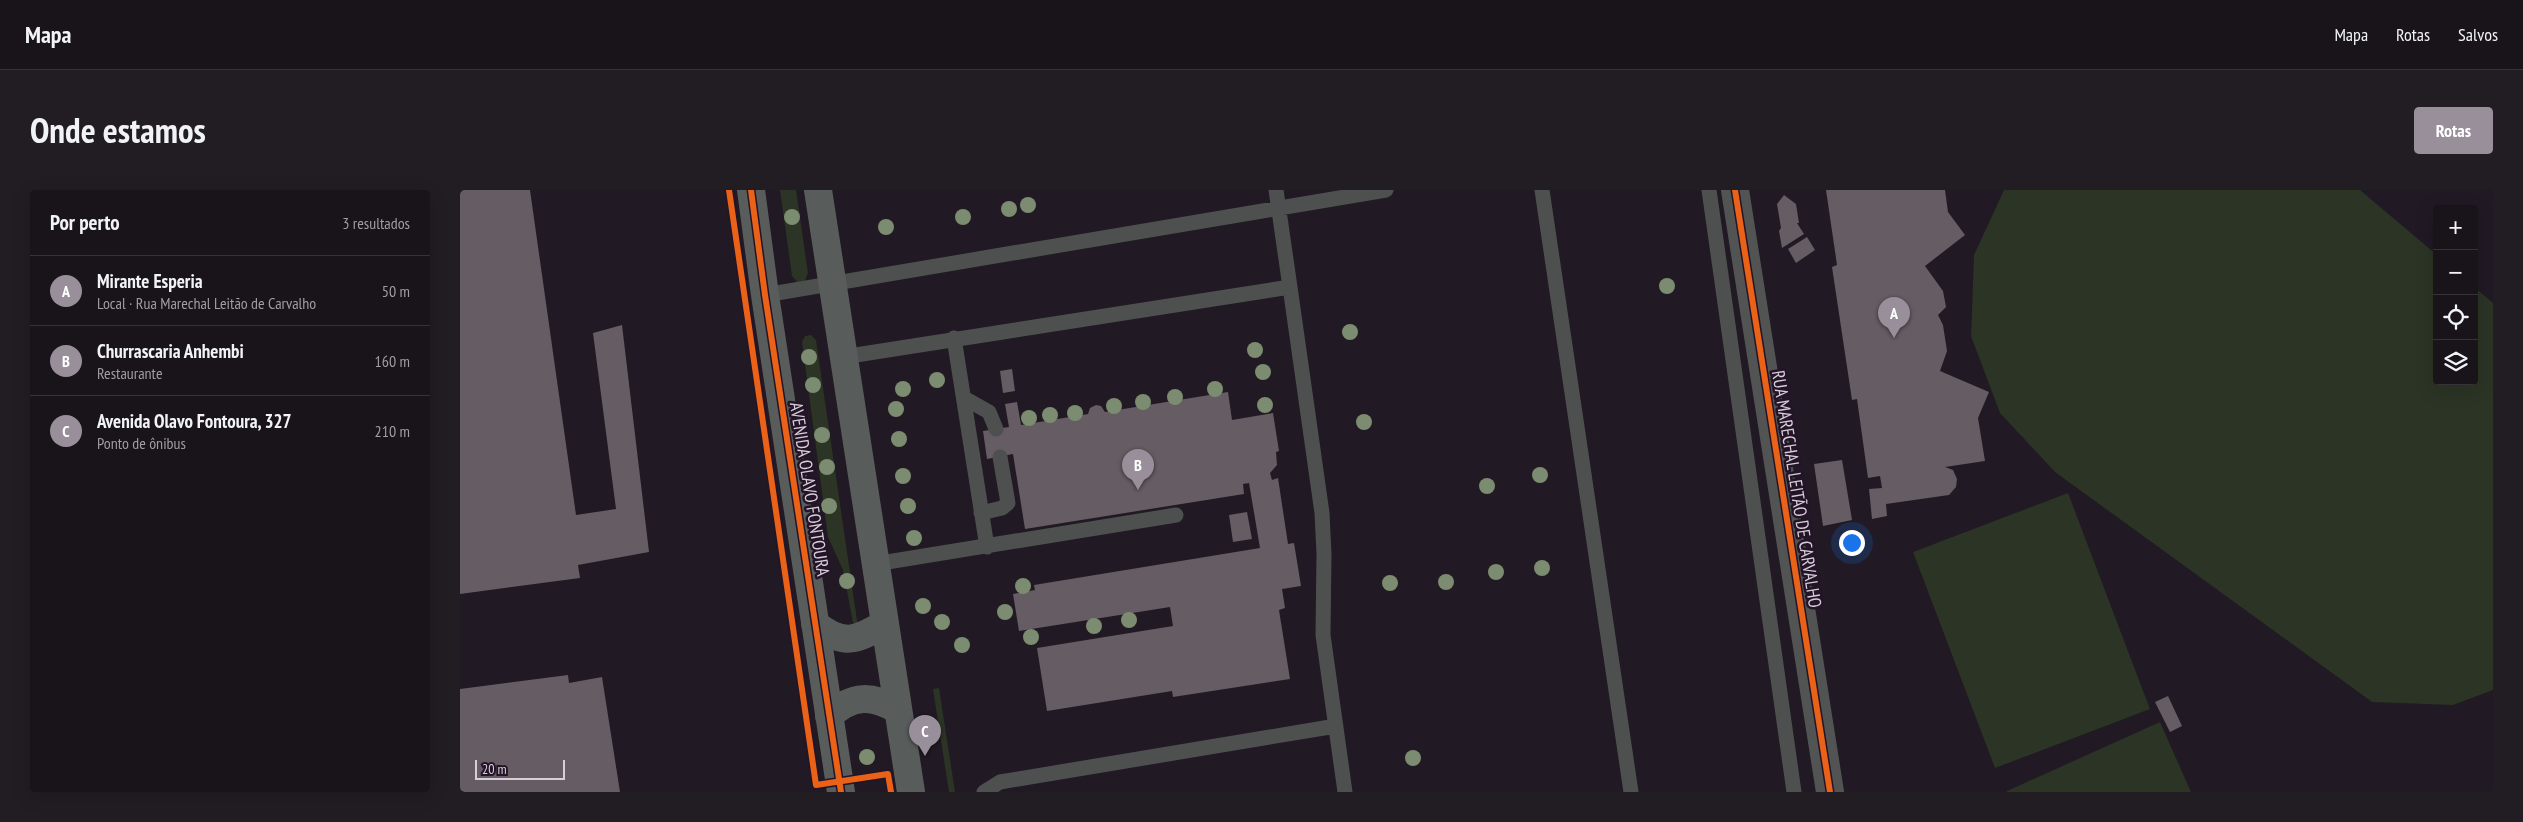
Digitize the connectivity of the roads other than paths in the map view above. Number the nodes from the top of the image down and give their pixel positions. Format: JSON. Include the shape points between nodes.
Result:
{"nodes":[{"id":1,"x":751,"y":190,"type":"edge"},
{"id":2,"x":818,"y":190,"type":"edge"},
{"id":3,"x":1276,"y":190,"type":"edge"},
{"id":4,"x":1386,"y":190,"type":"edge"},
{"id":5,"x":1542,"y":190,"type":"edge"},
{"id":6,"x":1708,"y":190,"type":"edge"},
{"id":7,"x":1735,"y":190,"type":"edge"},
{"id":8,"x":1278,"y":207,"type":"junction"},
{"id":9,"x":832,"y":282,"type":"junction"},
{"id":10,"x":1290,"y":287,"type":"junction"},
{"id":11,"x":765,"y":295,"type":"junction"},
{"id":12,"x":954,"y":338,"type":"junction"},
{"id":13,"x":843,"y":357,"type":"junction"},
{"id":14,"x":964,"y":398,"type":"junction"},
{"id":15,"x":996,"y":429,"type":"dead end"},
{"id":16,"x":1000,"y":457,"type":"dead end"},
{"id":17,"x":981,"y":513,"type":"junction"},
{"id":18,"x":1176,"y":515,"type":"dead end"},
{"id":19,"x":987,"y":547,"type":"junction"},
{"id":20,"x":874,"y":564,"type":"junction"},
{"id":21,"x":815,"y":624,"type":"junction"},
{"id":22,"x":884,"y":624,"type":"junction"},
{"id":23,"x":898,"y":710,"type":"junction"},
{"id":24,"x":830,"y":716,"type":"junction"},
{"id":25,"x":1336,"y":726,"type":"junction"},
{"id":26,"x":841,"y":792,"type":"edge"},
{"id":27,"x":911,"y":792,"type":"edge"},
{"id":28,"x":984,"y":792,"type":"edge"},
{"id":29,"x":1345,"y":792,"type":"edge"},
{"id":30,"x":1631,"y":792,"type":"edge"},
{"id":31,"x":1794,"y":792,"type":"edge"},
{"id":32,"x":1830,"y":792,"type":"edge"}],
"edges":[{"from":1,"to":11,"type":"main road","name":"AVENIDA OLAVO FONTOURA"},
{"from":2,"to":9,"type":"main road"},
{"from":3,"to":8,"type":"lane"},
{"from":4,"to":8,"type":"lane"},
{"from":5,"to":30,"type":"lane"},
{"from":6,"to":31,"type":"lane"},
{"from":7,"to":32,"type":"street","name":"RUA MARECHAL LEITÃO DE CARVALHO"},
{"from":8,"to":9,"type":"lane"},
{"from":8,"to":10,"type":"lane"},
{"from":9,"to":11,"type":"lane"},
{"from":9,"to":13,"type":"main road"},
{"from":10,"to":12,"type":"lane"},
{"from":10,"to":25,"type":"lane","via":[[1322,513],[1323,635]]},
{"from":11,"to":21,"type":"main road","name":"AVENIDA OLAVO FONTOURA"},
{"from":12,"to":13,"type":"lane"},
{"from":12,"to":14,"type":"lane"},
{"from":13,"to":20,"type":"main road"},
{"from":14,"to":15,"type":"lane","via":[[989,412]]},
{"from":14,"to":17,"type":"lane"},
{"from":16,"to":17,"type":"lane","via":[[1008,503],[1002,508]]},
{"from":17,"to":19,"type":"lane"},
{"from":18,"to":19,"type":"lane"},
{"from":19,"to":20,"type":"lane"},
{"from":20,"to":22,"type":"main road"},
{"from":21,"to":22,"type":"main road","via":[[840,639],[858,638]]},
{"from":21,"to":24,"type":"main road","name":"AVENIDA OLAVO FONTOURA"},
{"from":22,"to":23,"type":"main road"},
{"from":23,"to":24,"type":"main road","via":[[883,701],[857,699],[839,706]]},
{"from":23,"to":27,"type":"main road"},
{"from":24,"to":26,"type":"main road","name":"AVENIDA OLAVO FONTOURA"},
{"from":25,"to":28,"type":"lane","via":[[1000,782]]},
{"from":25,"to":29,"type":"lane"}]}
